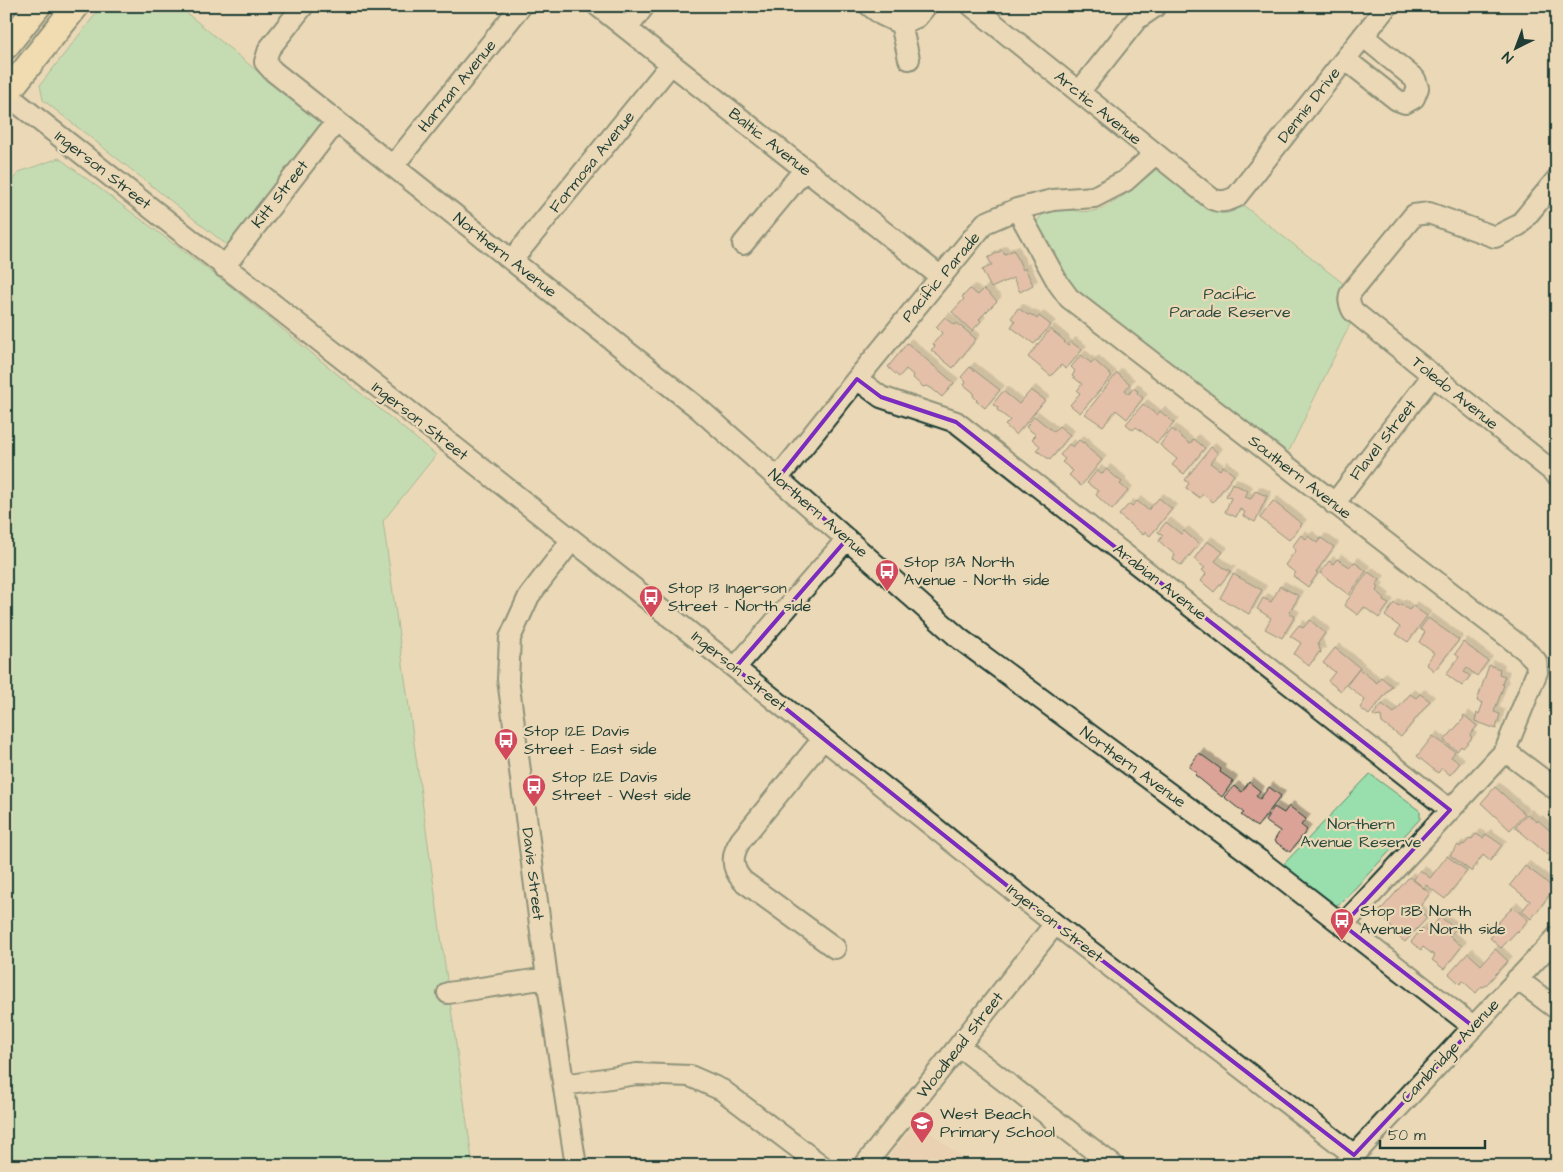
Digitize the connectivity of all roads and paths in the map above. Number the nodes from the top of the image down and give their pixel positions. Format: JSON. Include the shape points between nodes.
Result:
{"nodes":[{"id":1,"x":38,"y":6,"type":"edge"},
{"id":2,"x":76,"y":6,"type":"edge"},
{"id":3,"x":303,"y":6,"type":"edge"},
{"id":4,"x":521,"y":6,"type":"edge"},
{"id":5,"x":598,"y":6,"type":"edge"},
{"id":6,"x":644,"y":6,"type":"edge"},
{"id":7,"x":870,"y":6,"type":"edge"},
{"id":8,"x":926,"y":6,"type":"edge"},
{"id":9,"x":972,"y":6,"type":"edge"},
{"id":10,"x":1156,"y":6,"type":"edge"},
{"id":11,"x":1387,"y":6,"type":"edge"},
{"id":12,"x":901,"y":24,"type":"junction"},
{"id":13,"x":627,"y":29,"type":"junction"},
{"id":14,"x":1363,"y":36,"type":"junction"},
{"id":15,"x":6,"y":46,"type":"edge"},
{"id":16,"x":910,"y":59,"type":"dead end"},
{"id":17,"x":1345,"y":59,"type":"junction"},
{"id":18,"x":671,"y":64,"type":"junction"},
{"id":19,"x":1078,"y":92,"type":"junction"},
{"id":20,"x":6,"y":94,"type":"edge"},
{"id":21,"x":336,"y":122,"type":"junction"},
{"id":22,"x":1155,"y":154,"type":"junction"},
{"id":23,"x":393,"y":166,"type":"junction"},
{"id":24,"x":805,"y":169,"type":"junction"},
{"id":25,"x":1557,"y":179,"type":"edge"},
{"id":26,"x":1228,"y":201,"type":"joint"},
{"id":27,"x":1017,"y":209,"type":"junction"},
{"id":28,"x":743,"y":244,"type":"dead end"},
{"id":29,"x":512,"y":260,"type":"junction"},
{"id":30,"x":224,"y":267,"type":"junction"},
{"id":31,"x":941,"y":277,"type":"junction"},
{"id":32,"x":1433,"y":375,"type":"junction"},
{"id":33,"x":856,"y":379,"type":"junction"},
{"id":34,"x":1557,"y":475,"type":"edge"},
{"id":35,"x":778,"y":478,"type":"junction"},
{"id":36,"x":1334,"y":504,"type":"junction"},
{"id":37,"x":847,"y":539,"type":"junction"},
{"id":38,"x":572,"y":540,"type":"junction"},
{"id":39,"x":735,"y":668,"type":"junction"},
{"id":40,"x":823,"y":739,"type":"junction"},
{"id":41,"x":1505,"y":751,"type":"junction"},
{"id":42,"x":1557,"y":790,"type":"edge"},
{"id":43,"x":1450,"y":810,"type":"junction"},
{"id":44,"x":1055,"y":924,"type":"junction"},
{"id":45,"x":1343,"y":924,"type":"junction"},
{"id":46,"x":1557,"y":937,"type":"edge"},
{"id":47,"x":835,"y":948,"type":"dead end"},
{"id":48,"x":546,"y":978,"type":"junction"},
{"id":49,"x":1517,"y":979,"type":"junction"},
{"id":50,"x":448,"y":993,"type":"dead end"},
{"id":51,"x":1557,"y":1009,"type":"edge"},
{"id":52,"x":1474,"y":1027,"type":"junction"},
{"id":53,"x":960,"y":1046,"type":"junction"},
{"id":54,"x":564,"y":1085,"type":"junction"},
{"id":55,"x":1349,"y":1160,"type":"edge"},
{"id":56,"x":576,"y":1166,"type":"edge"},
{"id":57,"x":822,"y":1166,"type":"edge"},
{"id":58,"x":864,"y":1166,"type":"edge"},
{"id":59,"x":1114,"y":1166,"type":"edge"}],
"edges":[{"from":1,"to":15,"type":"main road"},
{"from":2,"to":20,"type":"main road"},
{"from":3,"to":21,"type":"street","name":"Northern Avenue","via":[[269,48],[265,62]]},
{"from":4,"to":23,"type":"street","name":"Harman Avenue"},
{"from":5,"to":13,"type":"street","name":"Baltic Avenue"},
{"from":6,"to":13,"type":"street"},
{"from":7,"to":12,"type":"street","via":[[882,16]]},
{"from":8,"to":12,"type":"street","via":[[917,18]]},
{"from":9,"to":19,"type":"street","name":"Arctic Avenue"},
{"from":10,"to":19,"type":"street","via":[[1137,19]]},
{"from":11,"to":14,"type":"street","name":"Dennis Drive"},
{"from":12,"to":16,"type":"street"},
{"from":13,"to":18,"type":"street","name":"Baltic Avenue"},
{"from":14,"to":17,"type":"street","name":"Dennis Drive"},
{"from":14,"to":17,"type":"street","via":[[1415,79],[1418,88],[1414,98],[1406,103],[1397,100]]},
{"from":17,"to":26,"type":"street","name":"Dennis Drive","via":[[1236,197]]},
{"from":18,"to":24,"type":"street","name":"Baltic Avenue"},
{"from":18,"to":29,"type":"street","name":"Formosa Avenue"},
{"from":19,"to":22,"type":"street","name":"Arctic Avenue"},
{"from":20,"to":30,"type":"street","name":"Ingerson Street"},
{"from":21,"to":23,"type":"street","name":"Northern Avenue"},
{"from":21,"to":30,"type":"street","name":"Kitt Street"},
{"from":22,"to":26,"type":"street","name":"Arctic Avenue","via":[[1212,199]]},
{"from":22,"to":27,"type":"street","name":"Pacific Parade","via":[[1125,182],[1094,198],[1053,200]]},
{"from":23,"to":29,"type":"street","name":"Northern Avenue"},
{"from":24,"to":28,"type":"street"},
{"from":24,"to":31,"type":"street","name":"Baltic Avenue"},
{"from":25,"to":32,"type":"street","name":"Toledo Avenue","via":[[1518,225],[1495,238],[1429,213],[1414,215],[1352,292],[1349,303],[1353,311]]},
{"from":27,"to":31,"type":"street","name":"Pacific Parade","via":[[986,223]]},
{"from":27,"to":36,"type":"street","name":"Southern Avenue","via":[[1068,298]]},
{"from":29,"to":35,"type":"street","name":"Northern Avenue","via":[[698,408]]},
{"from":30,"to":38,"type":"street","name":"Ingerson Street"},
{"from":31,"to":33,"type":"street","name":"Pacific Parade"},
{"from":32,"to":34,"type":"street","name":"Toledo Avenue"},
{"from":32,"to":36,"type":"street","name":"Flavel Street"},
{"from":33,"to":35,"type":"street","name":"Pacific Parade"},
{"from":33,"to":43,"type":"street","name":"Arabian Avenue","via":[[881,397],[956,422]]},
{"from":35,"to":37,"type":"street","name":"Northern Avenue"},
{"from":36,"to":41,"type":"street","name":"Southern Avenue","via":[[1536,661],[1537,672]]},
{"from":37,"to":39,"type":"street"},
{"from":37,"to":45,"type":"street","name":"Northern Avenue","via":[[960,639]]},
{"from":38,"to":39,"type":"street","name":"Ingerson Street"},
{"from":38,"to":48,"type":"street","name":"Davis Street","via":[[529,596],[510,638],[508,679]]},
{"from":39,"to":40,"type":"street","name":"Ingerson Street"},
{"from":40,"to":44,"type":"street","name":"Ingerson Street"},
{"from":40,"to":47,"type":"street","via":[[741,840],[733,856],[735,870],[744,881]]},
{"from":41,"to":42,"type":"street"},
{"from":41,"to":43,"type":"street"},
{"from":43,"to":45,"type":"street"},
{"from":44,"to":53,"type":"street","name":"Woodhead Street"},
{"from":44,"to":55,"type":"street","name":"Ingerson Street"},
{"from":45,"to":52,"type":"street","name":"Northern Avenue"},
{"from":46,"to":49,"type":"street","name":"Cambridge Avenue"},
{"from":48,"to":50,"type":"street"},
{"from":48,"to":54,"type":"street","name":"Davis Street"},
{"from":49,"to":51,"type":"street"},
{"from":49,"to":52,"type":"street","name":"Cambridge Avenue"},
{"from":52,"to":55,"type":"street","name":"Cambridge Avenue"},
{"from":53,"to":58,"type":"street","name":"Woodhead Street"},
{"from":53,"to":59,"type":"street"},
{"from":54,"to":56,"type":"street","name":"Davis Street"},
{"from":54,"to":57,"type":"street","via":[[637,1074],[690,1076],[722,1090]]}]}
